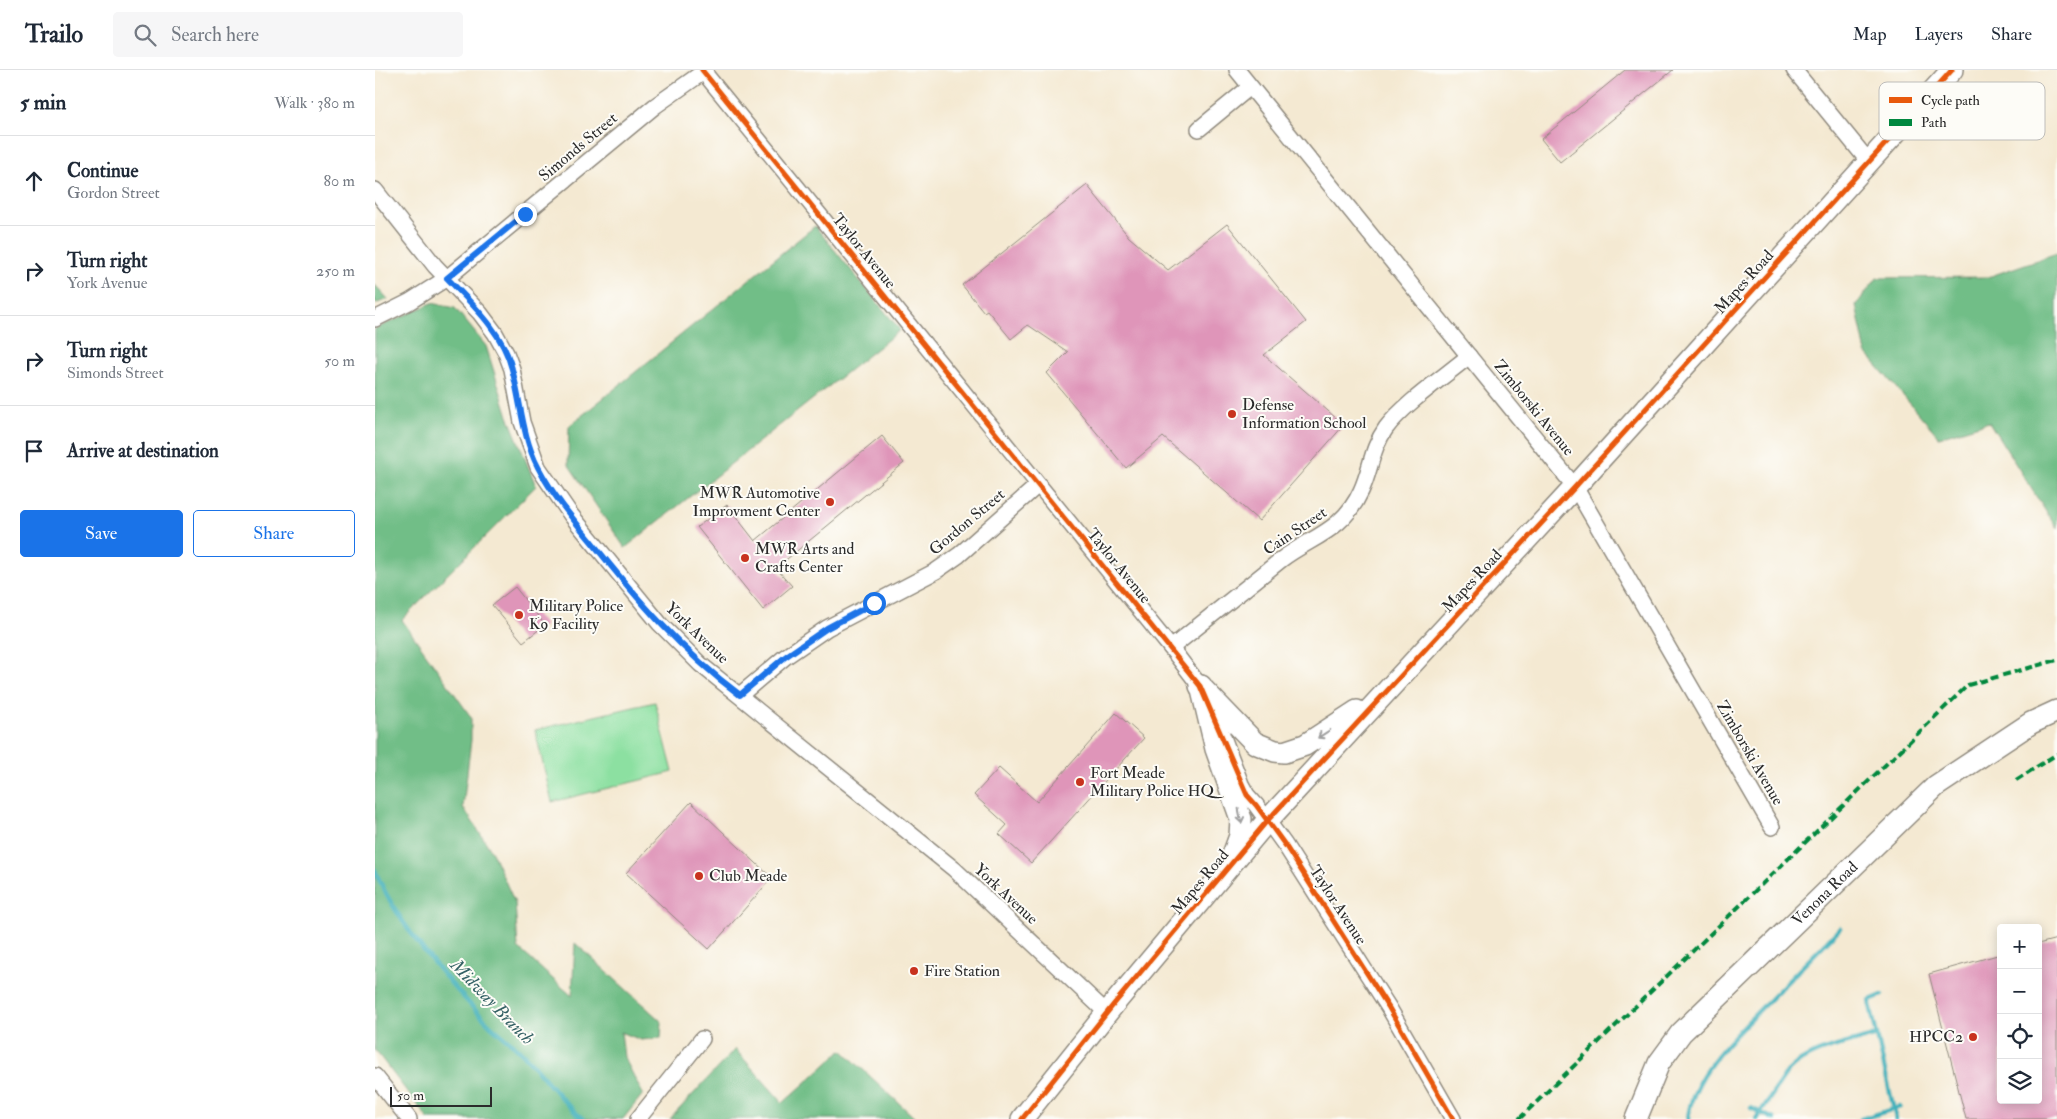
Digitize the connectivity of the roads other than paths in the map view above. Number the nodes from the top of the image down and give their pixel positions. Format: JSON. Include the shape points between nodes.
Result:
{"nodes":[{"id":1,"x":1237,"y":70,"type":"edge"},
{"id":2,"x":1794,"y":70,"type":"edge"},
{"id":3,"x":1951,"y":70,"type":"edge"},
{"id":4,"x":704,"y":71,"type":"edge"},
{"id":5,"x":1940,"y":82,"type":"edge"},
{"id":6,"x":1251,"y":87,"type":"junction"},
{"id":7,"x":1199,"y":129,"type":"dead end"},
{"id":8,"x":1889,"y":140,"type":"edge"},
{"id":9,"x":1869,"y":162,"type":"junction"},
{"id":10,"x":375,"y":190,"type":"edge"},
{"id":11,"x":447,"y":278,"type":"junction"},
{"id":12,"x":375,"y":319,"type":"edge"},
{"id":13,"x":1469,"y":356,"type":"junction"},
{"id":14,"x":1038,"y":485,"type":"junction"},
{"id":15,"x":1575,"y":487,"type":"junction"},
{"id":16,"x":1171,"y":648,"type":"junction"},
{"id":17,"x":1201,"y":686,"type":"junction"},
{"id":18,"x":1392,"y":686,"type":"junction"},
{"id":19,"x":740,"y":695,"type":"junction"},
{"id":20,"x":2057,"y":710,"type":"edge"},
{"id":21,"x":1267,"y":821,"type":"junction"},
{"id":22,"x":1772,"y":827,"type":"dead end"},
{"id":23,"x":1229,"y":867,"type":"junction"},
{"id":24,"x":1107,"y":1013,"type":"junction"},
{"id":25,"x":702,"y":1039,"type":"dead end"},
{"id":26,"x":375,"y":1076,"type":"edge"},
{"id":27,"x":409,"y":1119,"type":"edge"},
{"id":28,"x":638,"y":1119,"type":"edge"},
{"id":29,"x":1022,"y":1119,"type":"edge"},
{"id":30,"x":1453,"y":1119,"type":"edge"},
{"id":31,"x":1636,"y":1119,"type":"edge"}],
"edges":[{"from":1,"to":6,"type":"street","name":"Zimborski Avenue"},
{"from":2,"to":9,"type":"street"},
{"from":3,"to":5,"type":"street","name":"Mapes Road"},
{"from":4,"to":11,"type":"street","name":"Simonds Street","via":[[655,106]]},
{"from":4,"to":14,"type":"street","name":"Taylor Avenue"},
{"from":6,"to":7,"type":"street"},
{"from":6,"to":13,"type":"street","name":"Zimborski Avenue"},
{"from":8,"to":9,"type":"street","name":"Mapes Road"},
{"from":9,"to":15,"type":"street","name":"Mapes Road"},
{"from":10,"to":11,"type":"street","name":"York Avenue"},
{"from":11,"to":12,"type":"street","name":"Simonds Street"},
{"from":11,"to":19,"type":"street","name":"York Avenue","via":[[480,313],[506,353],[528,444],[553,492],[660,624],[700,664]]},
{"from":13,"to":15,"type":"street","name":"Zimborski Avenue"},
{"from":13,"to":16,"type":"street","name":"Cain Street","via":[[1387,427],[1376,444],[1361,492],[1337,524],[1323,536],[1297,548]]},
{"from":14,"to":16,"type":"street","name":"Taylor Avenue"},
{"from":14,"to":19,"type":"street","name":"Gordon Street","via":[[959,555],[936,571],[827,628],[785,657]]},
{"from":15,"to":18,"type":"street","name":"Mapes Road"},
{"from":15,"to":22,"type":"street","name":"Zimborski Avenue"},
{"from":16,"to":17,"type":"street","name":"Taylor Avenue"},
{"from":18,"to":17,"type":"street","one_way":true,"via":[[1316,739],[1284,752],[1265,749],[1255,743]]},
{"from":17,"to":21,"type":"street","name":"Taylor Avenue","via":[[1241,784]]},
{"from":17,"to":23,"type":"street","one_way":true,"via":[[1216,749],[1241,819],[1241,836]]},
{"from":18,"to":21,"type":"street","name":"Mapes Road"},
{"from":19,"to":24,"type":"street","name":"York Avenue","via":[[954,869]]},
{"from":20,"to":31,"type":"street","name":"Venona Road","via":[[2031,723],[1936,786],[1681,1032],[1659,1063]]},
{"from":21,"to":23,"type":"street","name":"Mapes Road"},
{"from":21,"to":30,"type":"street","name":"Taylor Avenue","via":[[1389,1008]]},
{"from":23,"to":24,"type":"street","name":"Mapes Road"},
{"from":24,"to":29,"type":"street","name":"Mapes Road"},
{"from":25,"to":28,"type":"street"},
{"from":26,"to":27,"type":"street"}]}
